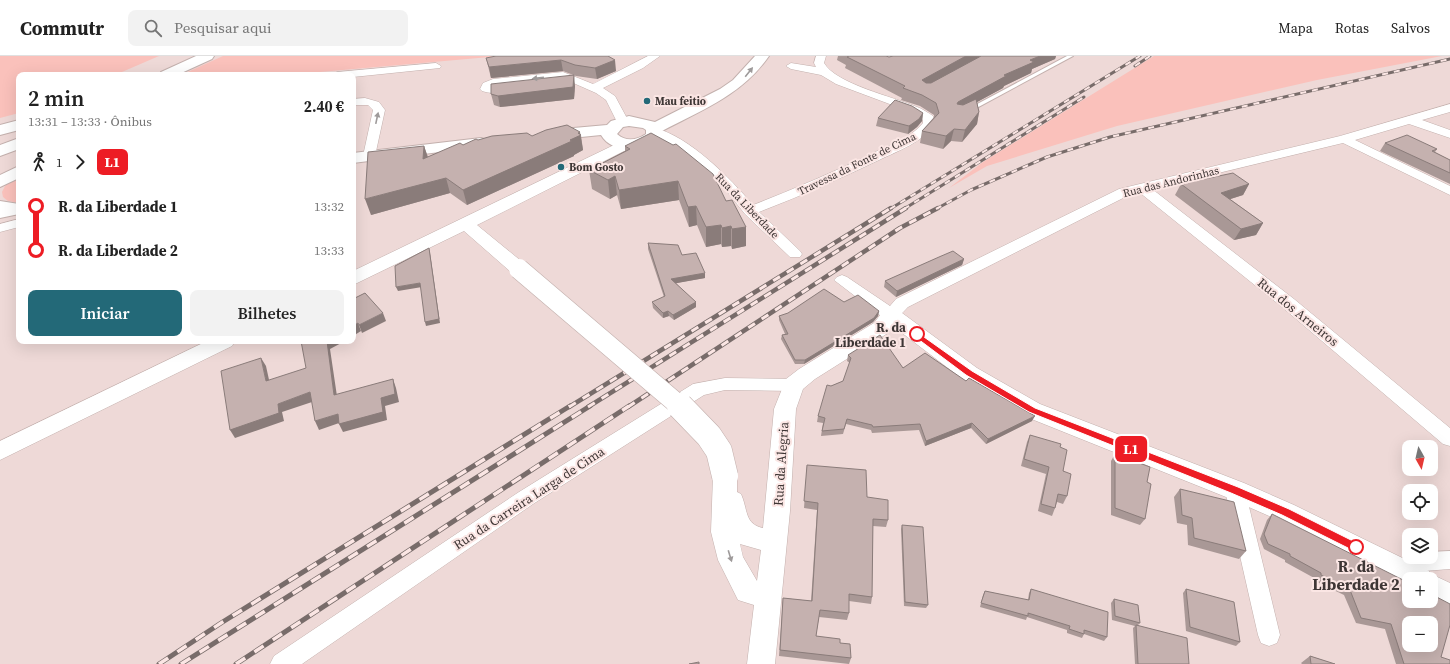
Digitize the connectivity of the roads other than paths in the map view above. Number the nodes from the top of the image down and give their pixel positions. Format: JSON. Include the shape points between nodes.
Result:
{"nodes":[{"id":1,"x":193,"y":56,"type":"edge"},
{"id":2,"x":207,"y":56,"type":"edge"},
{"id":3,"x":655,"y":56,"type":"edge"},
{"id":4,"x":747,"y":56,"type":"edge"},
{"id":5,"x":762,"y":56,"type":"edge"},
{"id":6,"x":821,"y":56,"type":"edge"},
{"id":7,"x":1071,"y":56,"type":"edge"},
{"id":8,"x":436,"y":66,"type":"dead end"},
{"id":9,"x":791,"y":66,"type":"dead end"},
{"id":10,"x":158,"y":72,"type":"edge"},
{"id":11,"x":172,"y":72,"type":"edge"},
{"id":12,"x":824,"y":72,"type":"junction"},
{"id":13,"x":356,"y":73,"type":"edge"},
{"id":14,"x":575,"y":81,"type":"junction"},
{"id":15,"x":594,"y":88,"type":"junction"},
{"id":16,"x":356,"y":102,"type":"edge"},
{"id":17,"x":1450,"y":108,"type":"edge"},
{"id":18,"x":966,"y":112,"type":"edge"},
{"id":19,"x":1410,"y":120,"type":"junction"},
{"id":20,"x":16,"y":126,"type":"edge"},
{"id":21,"x":0,"y":130,"type":"edge"},
{"id":22,"x":614,"y":132,"type":"junction"},
{"id":23,"x":647,"y":134,"type":"junction"},
{"id":24,"x":1450,"y":134,"type":"edge"},
{"id":25,"x":16,"y":137,"type":"edge"},
{"id":26,"x":539,"y":137,"type":"edge"},
{"id":27,"x":1344,"y":139,"type":"junction"},
{"id":28,"x":492,"y":142,"type":"edge"},
{"id":29,"x":16,"y":144,"type":"edge"},
{"id":30,"x":0,"y":145,"type":"edge"},
{"id":31,"x":0,"y":152,"type":"edge"},
{"id":32,"x":369,"y":156,"type":"junction"},
{"id":33,"x":356,"y":158,"type":"edge"},
{"id":34,"x":596,"y":159,"type":"junction"},
{"id":35,"x":16,"y":173,"type":"edge"},
{"id":36,"x":0,"y":182,"type":"edge"},
{"id":37,"x":1142,"y":188,"type":"junction"},
{"id":38,"x":1450,"y":191,"type":"edge"},
{"id":39,"x":0,"y":206,"type":"edge"},
{"id":40,"x":16,"y":209,"type":"edge"},
{"id":41,"x":16,"y":210,"type":"edge"},
{"id":42,"x":750,"y":212,"type":"junction"},
{"id":43,"x":0,"y":213,"type":"edge"},
{"id":44,"x":16,"y":224,"type":"edge"},
{"id":45,"x":466,"y":224,"type":"junction"},
{"id":46,"x":0,"y":228,"type":"edge"},
{"id":47,"x":795,"y":254,"type":"dead end"},
{"id":48,"x":356,"y":278,"type":"edge"},
{"id":49,"x":842,"y":280,"type":"dead end"},
{"id":50,"x":891,"y":315,"type":"junction"},
{"id":51,"x":219,"y":344,"type":"edge"},
{"id":52,"x":794,"y":385,"type":"junction"},
{"id":53,"x":1450,"y":439,"type":"edge"},
{"id":54,"x":0,"y":451,"type":"edge"},
{"id":55,"x":726,"y":476,"type":"junction"},
{"id":56,"x":1235,"y":490,"type":"junction"},
{"id":57,"x":774,"y":542,"type":"junction"},
{"id":58,"x":1450,"y":560,"type":"edge"},
{"id":59,"x":1407,"y":572,"type":"edge"},
{"id":60,"x":1415,"y":572,"type":"edge"},
{"id":61,"x":1438,"y":590,"type":"edge"},
{"id":62,"x":768,"y":597,"type":"junction"},
{"id":63,"x":1450,"y":597,"type":"edge"},
{"id":64,"x":1269,"y":635,"type":"dead end"},
{"id":65,"x":282,"y":664,"type":"edge"},
{"id":66,"x":761,"y":664,"type":"edge"}],
"edges":[{"from":1,"to":10,"type":"main road"},
{"from":2,"to":11,"type":"main road"},
{"from":3,"to":15,"type":"street"},
{"from":4,"to":23,"type":"main road","via":[[733,74],[675,110]]},
{"from":23,"to":5,"type":"main road","one_way":true,"via":[[725,93],[746,77]]},
{"from":6,"to":12,"type":"street","via":[[819,63]]},
{"from":7,"to":18,"type":"lane"},
{"from":8,"to":13,"type":"street"},
{"from":9,"to":12,"type":"street","name":"Travessa da Fonte de Cima"},
{"from":12,"to":42,"type":"street","name":"Travessa da Fonte de Cima","via":[[840,82],[915,110],[929,119],[929,124],[923,131],[902,144],[822,183]]},
{"from":14,"to":14,"type":"street","one_way":true,"via":[[563,75],[493,82],[486,89],[493,91]]},
{"from":14,"to":15,"type":"street"},
{"from":15,"to":22,"type":"street","via":[[611,98]]},
{"from":32,"to":16,"type":"street","one_way":true,"via":[[379,110],[372,102]]},
{"from":17,"to":19,"type":"street","name":"Rua das Andorinhas"},
{"from":19,"to":24,"type":"street"},
{"from":19,"to":27,"type":"street","name":"Rua das Andorinhas"},
{"from":20,"to":21,"type":"main road"},
{"from":22,"to":23,"type":"main road"},
{"from":22,"to":23,"type":"main road","via":[[621,143]]},
{"from":22,"to":26,"type":"main road"},
{"from":22,"to":34,"type":"street"},
{"from":23,"to":34,"type":"street"},
{"from":23,"to":42,"type":"street","name":"Rua da Liberdade","via":[[678,145],[697,157],[730,186]]},
{"from":25,"to":30,"type":"main road"},
{"from":27,"to":37,"type":"street","name":"Rua das Andorinhas"},
{"from":27,"to":38,"type":"street"},
{"from":28,"to":32,"type":"main road"},
{"from":29,"to":31,"type":"main road"},
{"from":32,"to":33,"type":"main road"},
{"from":34,"to":45,"type":"street"},
{"from":35,"to":36,"type":"main road"},
{"from":37,"to":50,"type":"street","name":"Rua das Andorinhas","via":[[1124,192],[902,303]]},
{"from":37,"to":53,"type":"street","name":"Rua dos Arneiros","via":[[1288,303]]},
{"from":39,"to":40,"type":"main road"},
{"from":41,"to":43,"type":"main road"},
{"from":42,"to":47,"type":"street","name":"Rua da Liberdade"},
{"from":44,"to":46,"type":"street"},
{"from":45,"to":48,"type":"street"},
{"from":45,"to":55,"type":"street","bridge":true,"via":[[681,407],[709,436],[719,451]]},
{"from":49,"to":50,"type":"street"},
{"from":50,"to":52,"type":"street","via":[[880,328]]},
{"from":50,"to":56,"type":"street","via":[[969,373],[1032,410]]},
{"from":51,"to":54,"type":"street"},
{"from":52,"to":57,"type":"street","name":"Rua da Alegria","via":[[785,409]]},
{"from":52,"to":65,"type":"street","name":"Rua da Carreira Larga de Cima","via":[[725,384],[699,389],[526,498]]},
{"from":55,"to":57,"type":"street","via":[[739,530],[748,536]]},
{"from":55,"to":62,"type":"street","one_way":true,"via":[[724,532],[731,560],[748,591]]},
{"from":56,"to":59,"type":"street"},
{"from":56,"to":64,"type":"street"},
{"from":57,"to":62,"type":"street","name":"Rua da Alegria"},
{"from":58,"to":60,"type":"street","via":[[1420,562]]},
{"from":61,"to":63,"type":"street"},
{"from":62,"to":66,"type":"street","name":"Rua da Alegria"}]}
